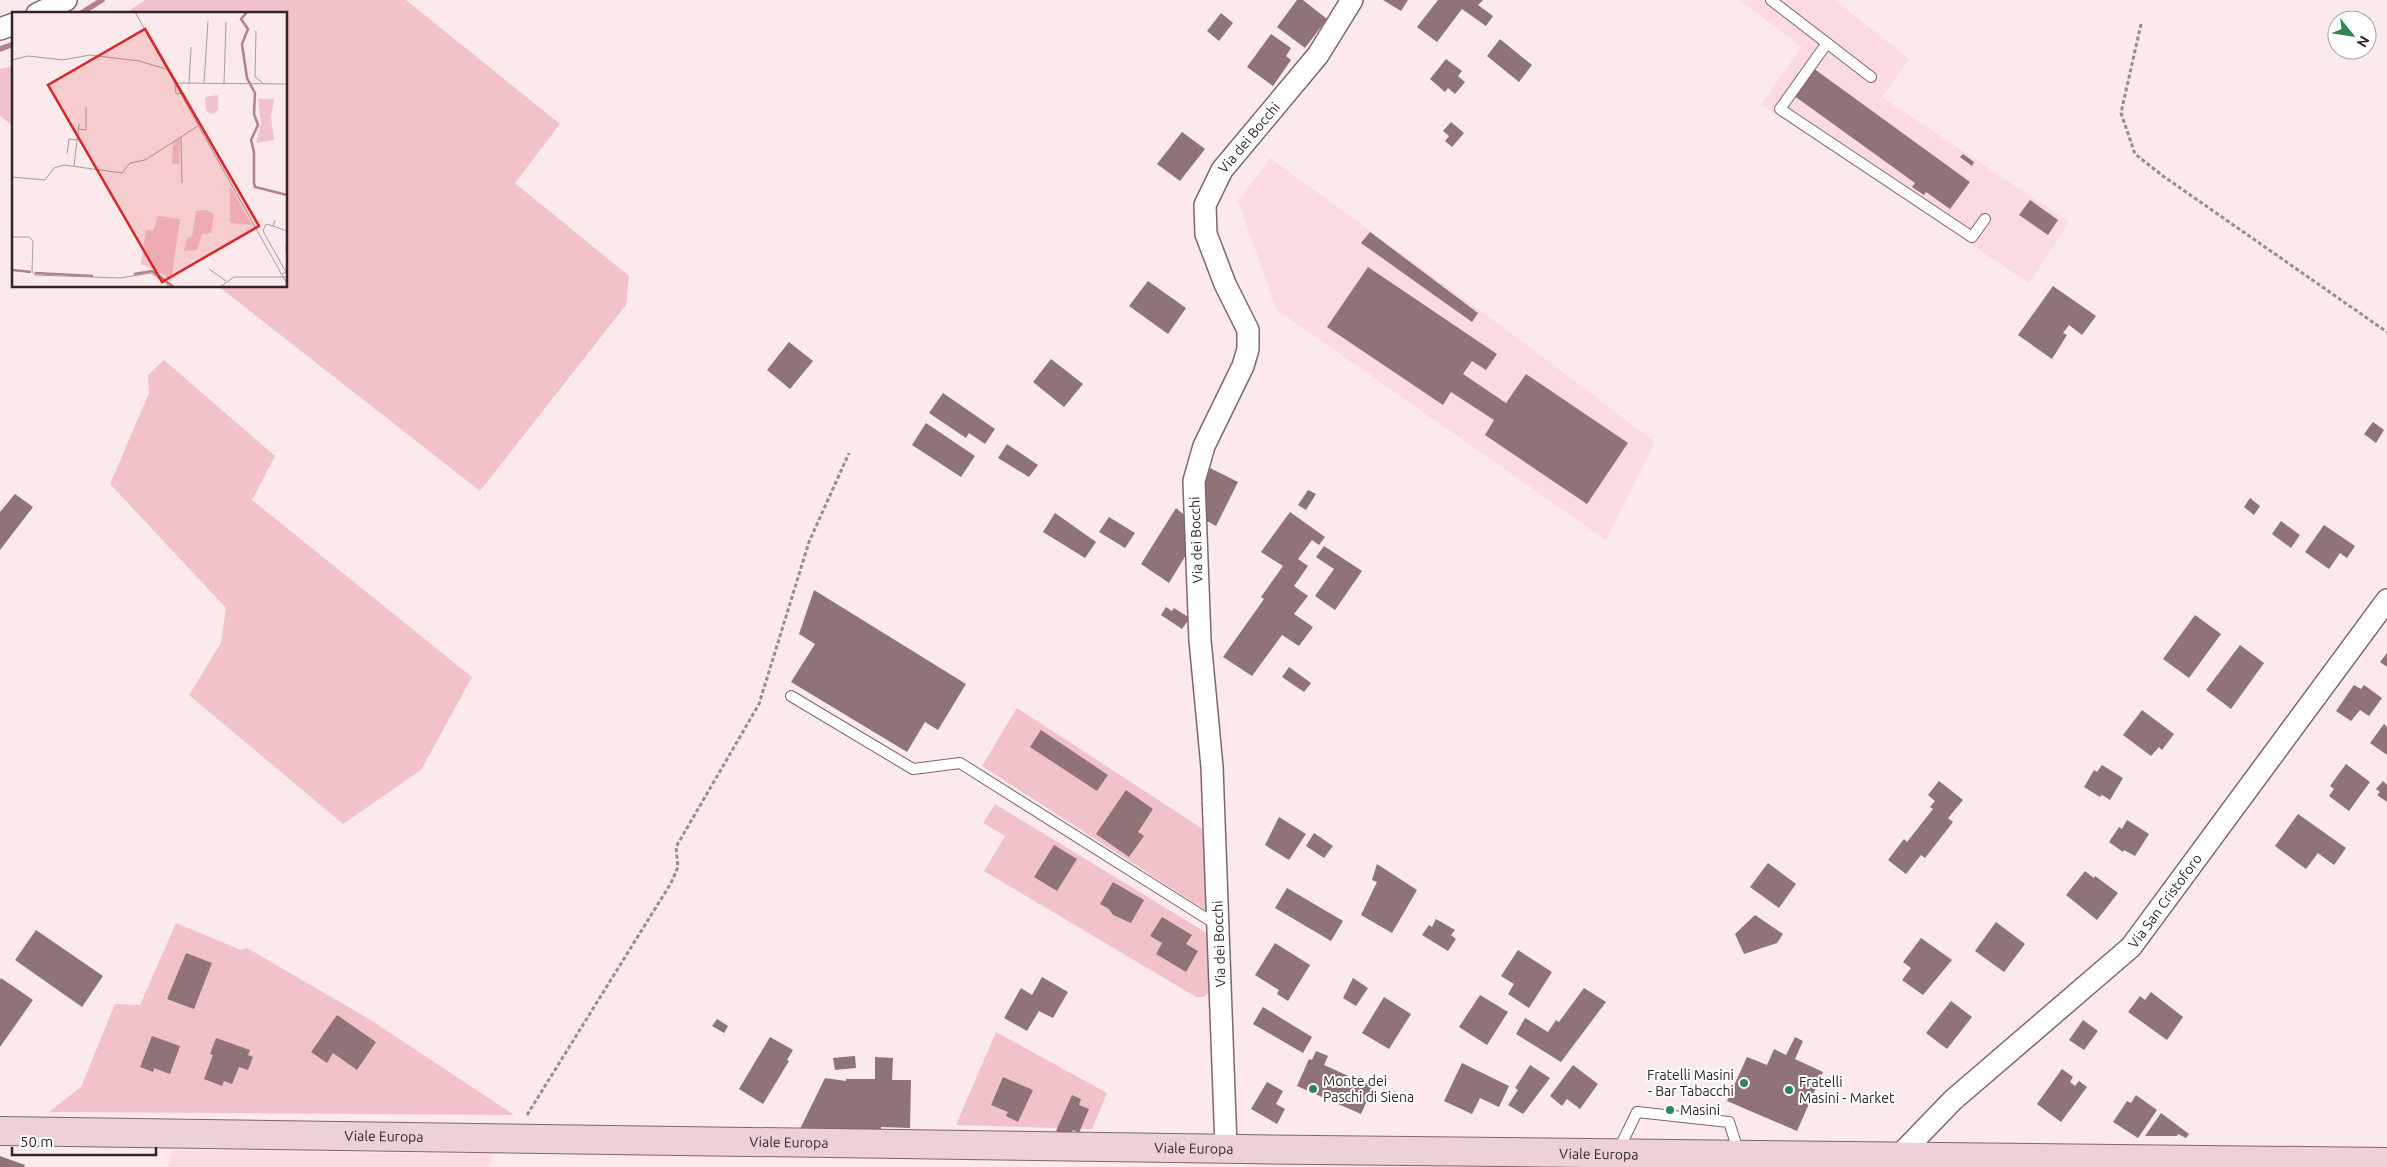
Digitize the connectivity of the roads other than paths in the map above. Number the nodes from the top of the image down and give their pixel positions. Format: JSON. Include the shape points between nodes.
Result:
{"nodes":[{"id":1,"x":66,"y":0,"type":"edge"},
{"id":2,"x":1352,"y":0,"type":"edge"},
{"id":3,"x":1771,"y":0,"type":"edge"},
{"id":4,"x":41,"y":12,"type":"edge"},
{"id":5,"x":12,"y":25,"type":"edge"},
{"id":6,"x":0,"y":29,"type":"edge"},
{"id":7,"x":1827,"y":43,"type":"junction"},
{"id":8,"x":1871,"y":77,"type":"dead end"},
{"id":9,"x":1984,"y":219,"type":"dead end"},
{"id":10,"x":2387,"y":600,"type":"edge"},
{"id":11,"x":792,"y":696,"type":"dead end"},
{"id":12,"x":1218,"y":926,"type":"junction"},
{"id":13,"x":0,"y":1131,"type":"edge"},
{"id":14,"x":1226,"y":1147,"type":"junction"},
{"id":15,"x":1616,"y":1154,"type":"junction"},
{"id":16,"x":1896,"y":1159,"type":"junction"},
{"id":17,"x":1736,"y":1161,"type":"edge"},
{"id":18,"x":2387,"y":1162,"type":"edge"}],
"edges":[{"from":1,"to":4,"type":"street"},
{"from":2,"to":12,"type":"street","name":"Via dei Bocchi","via":[[1318,55],[1222,170],[1206,205],[1206,234],[1225,284],[1248,330],[1248,349],[1243,366],[1204,446],[1194,481],[1200,640],[1212,768]]},
{"from":3,"to":7,"type":"lane"},
{"from":5,"to":6,"type":"street"},
{"from":7,"to":8,"type":"lane"},
{"from":7,"to":9,"type":"lane","via":[[1780,109],[1972,237]]},
{"from":10,"to":16,"type":"street","name":"Via San Cristoforo","via":[[2131,947],[1953,1100]]},
{"from":11,"to":12,"type":"lane","via":[[913,769],[960,763]]},
{"from":12,"to":14,"type":"street","name":"Via dei Bocchi"},
{"from":13,"to":14,"type":"main road","name":"Viale Europa"},
{"from":14,"to":15,"type":"main road","name":"Viale Europa"},
{"from":15,"to":17,"type":"main road","name":"Viale Europa"},
{"from":15,"to":17,"type":"lane","via":[[1638,1112],[1729,1122]]},
{"from":16,"to":17,"type":"main road","name":"Viale Europa"},
{"from":16,"to":18,"type":"main road","name":"Viale Europa"}]}
